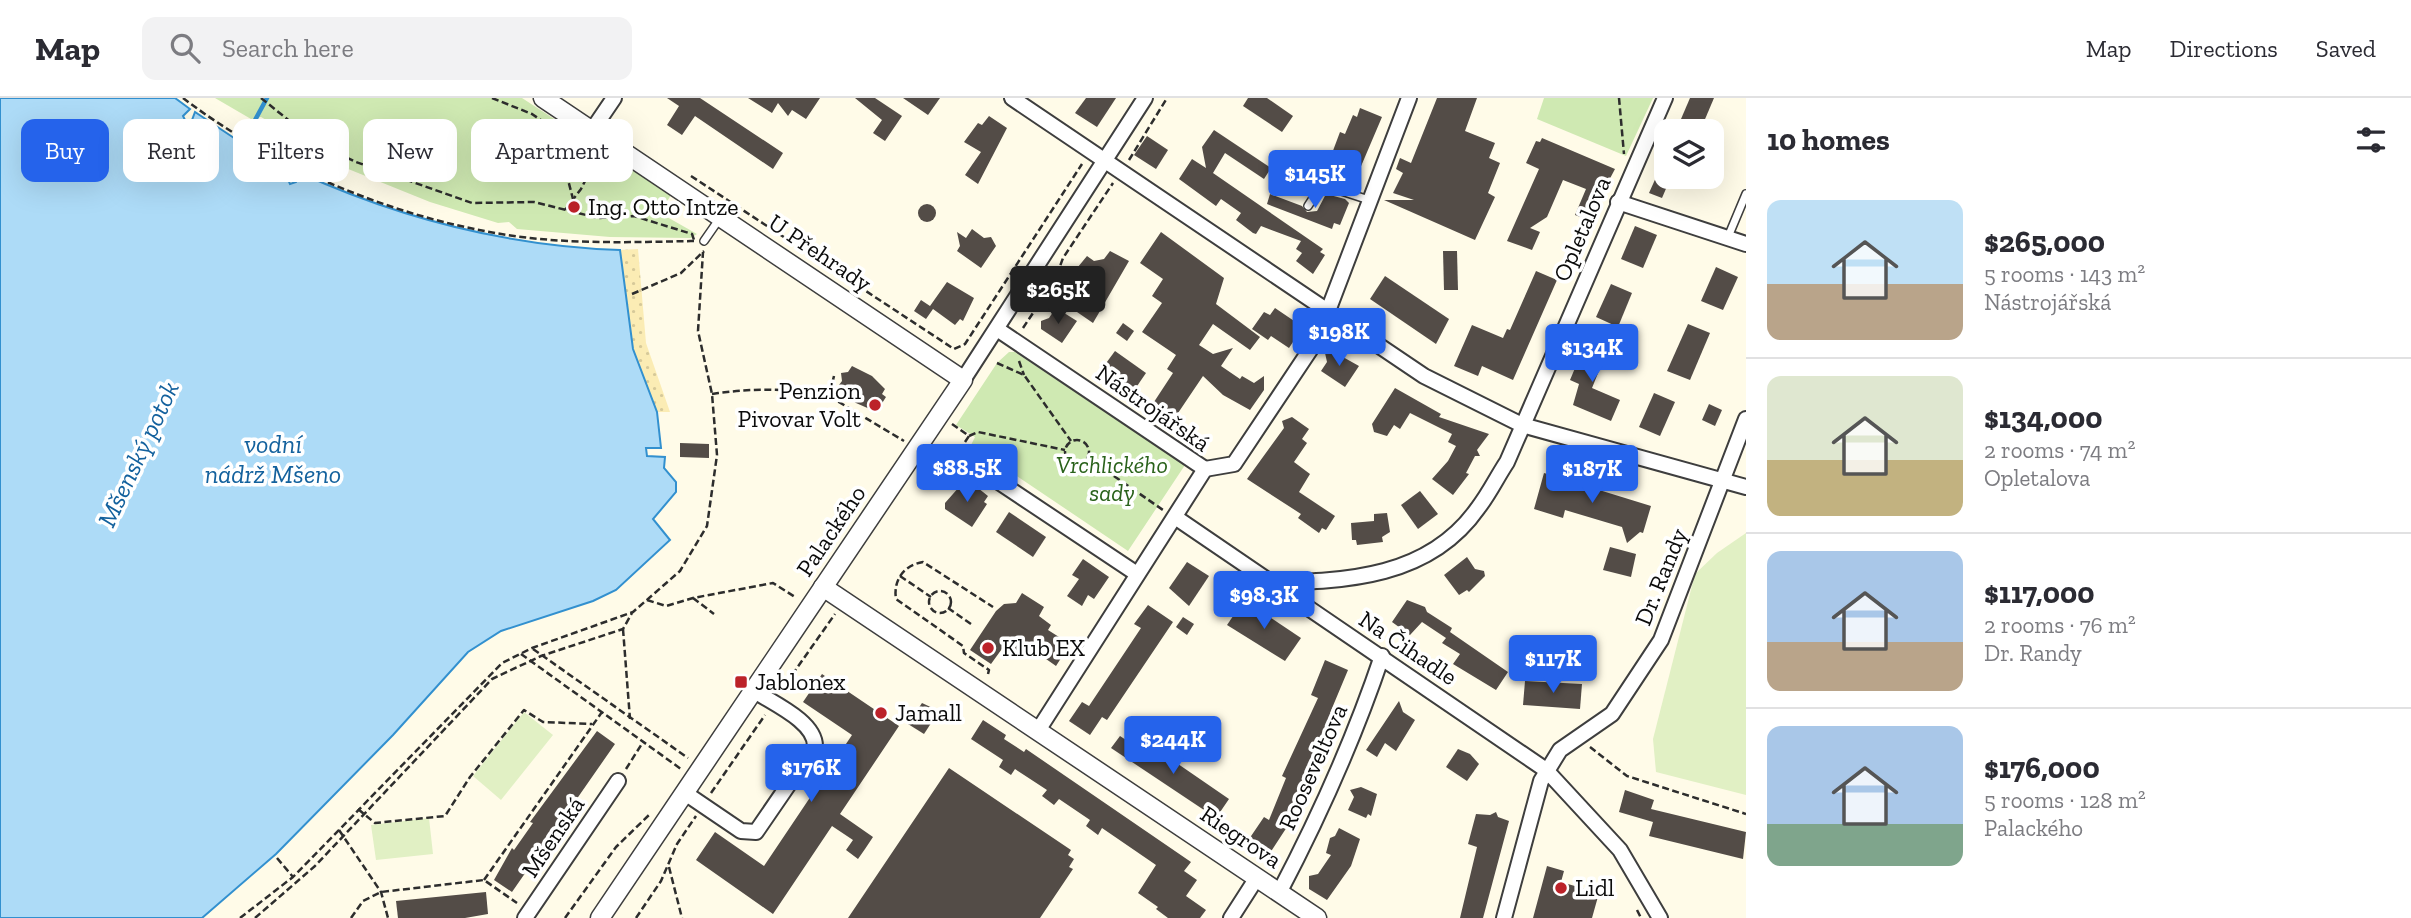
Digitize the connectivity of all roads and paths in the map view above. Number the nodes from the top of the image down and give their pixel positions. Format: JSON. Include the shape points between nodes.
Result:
{"nodes":[{"id":1,"x":183,"y":98,"type":"edge"},
{"id":2,"x":261,"y":98,"type":"edge"},
{"id":3,"x":492,"y":98,"type":"edge"},
{"id":4,"x":543,"y":98,"type":"edge"},
{"id":5,"x":614,"y":98,"type":"edge"},
{"id":6,"x":1012,"y":98,"type":"edge"},
{"id":7,"x":1145,"y":98,"type":"edge"},
{"id":8,"x":1167,"y":98,"type":"edge"},
{"id":9,"x":1409,"y":98,"type":"edge"},
{"id":10,"x":1619,"y":98,"type":"edge"},
{"id":11,"x":1665,"y":98,"type":"edge"},
{"id":12,"x":576,"y":119,"type":"edge"},
{"id":13,"x":606,"y":119,"type":"edge"},
{"id":14,"x":1089,"y":151,"type":"junction"},
{"id":15,"x":633,"y":156,"type":"edge"},
{"id":16,"x":1104,"y":161,"type":"junction"},
{"id":17,"x":1634,"y":165,"type":"junction"},
{"id":18,"x":1121,"y":173,"type":"junction"},
{"id":19,"x":580,"y":182,"type":"edge"},
{"id":20,"x":1746,"y":194,"type":"edge"},
{"id":21,"x":573,"y":199,"type":"junction"},
{"id":22,"x":1369,"y":200,"type":"junction"},
{"id":23,"x":1618,"y":202,"type":"junction"},
{"id":24,"x":1308,"y":206,"type":"dead end"},
{"id":25,"x":565,"y":210,"type":"junction"},
{"id":26,"x":721,"y":215,"type":"junction"},
{"id":27,"x":762,"y":222,"type":"dead end"},
{"id":28,"x":1728,"y":238,"type":"junction"},
{"id":29,"x":694,"y":241,"type":"junction"},
{"id":30,"x":704,"y":241,"type":"junction"},
{"id":31,"x":1746,"y":244,"type":"edge"},
{"id":32,"x":704,"y":251,"type":"junction"},
{"id":33,"x":632,"y":294,"type":"dead end"},
{"id":34,"x":1328,"y":311,"type":"junction"},
{"id":35,"x":997,"y":329,"type":"junction"},
{"id":36,"x":1015,"y":341,"type":"junction"},
{"id":37,"x":997,"y":363,"type":"dead end"},
{"id":38,"x":834,"y":376,"type":"dead end"},
{"id":39,"x":962,"y":380,"type":"junction"},
{"id":40,"x":712,"y":394,"type":"junction"},
{"id":41,"x":829,"y":396,"type":"junction"},
{"id":42,"x":1746,"y":419,"type":"edge"},
{"id":43,"x":1522,"y":425,"type":"junction"},
{"id":44,"x":969,"y":436,"type":"dead end"},
{"id":45,"x":1071,"y":442,"type":"junction"},
{"id":46,"x":916,"y":449,"type":"junction"},
{"id":47,"x":1065,"y":450,"type":"junction"},
{"id":48,"x":957,"y":454,"type":"dead end"},
{"id":49,"x":1088,"y":458,"type":"junction"},
{"id":50,"x":1205,"y":469,"type":"junction"},
{"id":51,"x":1725,"y":480,"type":"junction"},
{"id":52,"x":1746,"y":487,"type":"edge"},
{"id":53,"x":1175,"y":517,"type":"junction"},
{"id":54,"x":1138,"y":575,"type":"junction"},
{"id":55,"x":900,"y":576,"type":"junction"},
{"id":56,"x":954,"y":582,"type":"junction"},
{"id":57,"x":1269,"y":583,"type":"junction"},
{"id":58,"x":823,"y":587,"type":"junction"},
{"id":59,"x":947,"y":591,"type":"junction"},
{"id":60,"x":795,"y":597,"type":"dead end"},
{"id":61,"x":931,"y":597,"type":"junction"},
{"id":62,"x":693,"y":598,"type":"junction"},
{"id":63,"x":647,"y":600,"type":"junction"},
{"id":64,"x":993,"y":607,"type":"dead end"},
{"id":65,"x":948,"y":608,"type":"junction"},
{"id":66,"x":633,"y":611,"type":"junction"},
{"id":67,"x":933,"y":613,"type":"junction"},
{"id":68,"x":714,"y":614,"type":"dead end"},
{"id":69,"x":835,"y":614,"type":"dead end"},
{"id":70,"x":928,"y":620,"type":"junction"},
{"id":71,"x":971,"y":624,"type":"dead end"},
{"id":72,"x":623,"y":629,"type":"junction"},
{"id":73,"x":520,"y":653,"type":"junction"},
{"id":74,"x":1382,"y":656,"type":"junction"},
{"id":75,"x":530,"y":661,"type":"junction"},
{"id":76,"x":988,"y":674,"type":"dead end"},
{"id":77,"x":753,"y":690,"type":"junction"},
{"id":78,"x":772,"y":703,"type":"junction"},
{"id":79,"x":601,"y":712,"type":"junction"},
{"id":80,"x":630,"y":719,"type":"dead end"},
{"id":81,"x":592,"y":724,"type":"junction"},
{"id":82,"x":1039,"y":729,"type":"junction"},
{"id":83,"x":1578,"y":737,"type":"junction"},
{"id":84,"x":643,"y":742,"type":"junction"},
{"id":85,"x":1546,"y":770,"type":"junction"},
{"id":86,"x":618,"y":781,"type":"joint"},
{"id":87,"x":690,"y":786,"type":"junction"},
{"id":88,"x":703,"y":805,"type":"junction"},
{"id":89,"x":358,"y":810,"type":"junction"},
{"id":90,"x":364,"y":814,"type":"junction"},
{"id":91,"x":1746,"y":814,"type":"edge"},
{"id":92,"x":339,"y":830,"type":"junction"},
{"id":93,"x":343,"y":836,"type":"junction"},
{"id":94,"x":277,"y":858,"type":"dead end"},
{"id":95,"x":669,"y":867,"type":"junction"},
{"id":96,"x":293,"y":877,"type":"junction"},
{"id":97,"x":1256,"y":879,"type":"junction"},
{"id":98,"x":484,"y":880,"type":"junction"},
{"id":99,"x":381,"y":892,"type":"junction"},
{"id":100,"x":1279,"y":892,"type":"junction"},
{"id":101,"x":1636,"y":908,"type":"dead end"},
{"id":102,"x":524,"y":913,"type":"edge"},
{"id":103,"x":240,"y":918,"type":"edge"},
{"id":104,"x":255,"y":918,"type":"edge"},
{"id":105,"x":351,"y":918,"type":"edge"},
{"id":106,"x":387,"y":918,"type":"edge"},
{"id":107,"x":600,"y":918,"type":"edge"},
{"id":108,"x":636,"y":918,"type":"edge"},
{"id":109,"x":682,"y":918,"type":"edge"},
{"id":110,"x":1231,"y":918,"type":"edge"},
{"id":111,"x":1317,"y":918,"type":"edge"},
{"id":112,"x":1504,"y":918,"type":"edge"},
{"id":113,"x":1641,"y":918,"type":"edge"},
{"id":114,"x":1660,"y":918,"type":"edge"}],
"edges":[{"from":1,"to":29,"type":"path","via":[[284,160],[352,191],[440,219],[530,238]]},
{"from":2,"to":25,"type":"path","via":[[317,143],[398,178],[472,203],[534,202]]},
{"from":3,"to":21,"type":"path","via":[[533,114],[555,130]]},
{"from":4,"to":12,"type":"street","name":"U Přehrady"},
{"from":5,"to":13,"type":"street"},
{"from":6,"to":14,"type":"street"},
{"from":7,"to":16,"type":"street","name":"Palackého"},
{"from":8,"to":18,"type":"path"},
{"from":9,"to":22,"type":"street"},
{"from":10,"to":17,"type":"path","via":[[1625,160]]},
{"from":11,"to":17,"type":"street","name":"Opletalova"},
{"from":14,"to":16,"type":"street"},
{"from":14,"to":27,"type":"path","via":[[960,348],[948,347]]},
{"from":15,"to":26,"type":"street","name":"U Přehrady"},
{"from":16,"to":18,"type":"street"},
{"from":16,"to":35,"type":"street","name":"Palackého"},
{"from":17,"to":23,"type":"street","name":"Opletalova"},
{"from":18,"to":34,"type":"street"},
{"from":18,"to":36,"type":"path","via":[[1063,258],[1055,280]]},
{"from":19,"to":21,"type":"path"},
{"from":20,"to":28,"type":"lane"},
{"from":21,"to":25,"type":"path"},
{"from":22,"to":24,"type":"lane","via":[[1326,186]]},
{"from":22,"to":34,"type":"street"},
{"from":23,"to":28,"type":"street"},
{"from":23,"to":43,"type":"street","name":"Opletalova"},
{"from":25,"to":29,"type":"path","via":[[598,218],[634,216],[692,234]]},
{"from":26,"to":30,"type":"lane"},
{"from":26,"to":39,"type":"street","name":"U Přehrady"},
{"from":28,"to":31,"type":"street"},
{"from":29,"to":30,"type":"path"},
{"from":30,"to":32,"type":"path"},
{"from":32,"to":33,"type":"path","via":[[681,273]]},
{"from":32,"to":40,"type":"path","via":[[698,331]]},
{"from":34,"to":43,"type":"street","via":[[1424,376]]},
{"from":34,"to":50,"type":"street","via":[[1326,326],[1234,464]]},
{"from":35,"to":36,"type":"street","name":"Nástrojářská"},
{"from":35,"to":39,"type":"street","name":"Palackého"},
{"from":36,"to":50,"type":"street","name":"Nástrojářská"},
{"from":37,"to":45,"type":"path","via":[[1024,374]]},
{"from":38,"to":41,"type":"path"},
{"from":39,"to":46,"type":"street","name":"Palackého"},
{"from":40,"to":41,"type":"path","via":[[804,391]]},
{"from":40,"to":63,"type":"path","via":[[717,455],[707,526],[680,571]]},
{"from":41,"to":46,"type":"path"},
{"from":42,"to":51,"type":"street","name":"Dr. Randy"},
{"from":43,"to":51,"type":"street"},
{"from":43,"to":57,"type":"street","name":"Opletalova","via":[[1507,462],[1478,509],[1454,536],[1427,556],[1382,574]]},
{"from":44,"to":47,"type":"path","via":[[978,432]]},
{"from":45,"to":47,"type":"path"},
{"from":45,"to":49,"type":"path","via":[[1085,443],[1090,450]]},
{"from":46,"to":58,"type":"street","name":"Palackého"},
{"from":47,"to":49,"type":"path","via":[[1072,463]]},
{"from":48,"to":54,"type":"street"},
{"from":49,"to":53,"type":"path"},
{"from":50,"to":53,"type":"street","name":"Nástrojářská"},
{"from":51,"to":52,"type":"street"},
{"from":51,"to":83,"type":"street","name":"Dr. Randy","via":[[1661,640],[1612,714]]},
{"from":53,"to":54,"type":"street","name":"Nástrojářská"},
{"from":53,"to":57,"type":"street","name":"Na Čihadle"},
{"from":54,"to":82,"type":"street","name":"Nástrojářská"},
{"from":55,"to":56,"type":"path","via":[[923,562]]},
{"from":55,"to":61,"type":"path"},
{"from":55,"to":70,"type":"path","via":[[895,599]]},
{"from":56,"to":59,"type":"path"},
{"from":56,"to":64,"type":"path"},
{"from":57,"to":74,"type":"street","name":"Na Čihadle"},
{"from":58,"to":77,"type":"street","name":"Palackého"},
{"from":58,"to":82,"type":"street","name":"Riegrova"},
{"from":59,"to":61,"type":"path"},
{"from":59,"to":65,"type":"path","via":[[951,597]]},
{"from":60,"to":62,"type":"path","via":[[772,583]]},
{"from":61,"to":67,"type":"path"},
{"from":62,"to":63,"type":"path","via":[[666,606]]},
{"from":62,"to":68,"type":"path"},
{"from":63,"to":66,"type":"path"},
{"from":65,"to":67,"type":"path"},
{"from":65,"to":71,"type":"path"},
{"from":66,"to":72,"type":"path"},
{"from":66,"to":73,"type":"path"},
{"from":67,"to":70,"type":"path"},
{"from":69,"to":78,"type":"path"},
{"from":70,"to":76,"type":"path","via":[[963,646],[964,653],[989,670]]},
{"from":72,"to":75,"type":"path"},
{"from":72,"to":80,"type":"path"},
{"from":73,"to":75,"type":"path"},
{"from":73,"to":89,"type":"path","via":[[496,669]]},
{"from":74,"to":85,"type":"street","name":"Na Čihadle"},
{"from":74,"to":100,"type":"street","name":"Rooseveltova","via":[[1326,802]]},
{"from":75,"to":79,"type":"path"},
{"from":75,"to":90,"type":"path","via":[[492,679]]},
{"from":77,"to":78,"type":"street"},
{"from":77,"to":87,"type":"street","name":"Palackého"},
{"from":78,"to":88,"type":"path"},
{"from":78,"to":88,"type":"street","via":[[812,732],[815,746],[761,827],[756,832],[741,831]]},
{"from":79,"to":81,"type":"path"},
{"from":79,"to":84,"type":"path"},
{"from":81,"to":90,"type":"path","via":[[543,722],[524,710],[445,816],[375,823]]},
{"from":81,"to":98,"type":"path"},
{"from":82,"to":97,"type":"street","name":"Riegrova"},
{"from":83,"to":85,"type":"street","name":"Dr. Randy","via":[[1560,750]]},
{"from":83,"to":91,"type":"path","via":[[1627,776]]},
{"from":84,"to":86,"type":"path"},
{"from":84,"to":87,"type":"path"},
{"from":85,"to":112,"type":"street","name":"Dr. Randy"},
{"from":85,"to":114,"type":"street","name":"Na Čihadle","via":[[1620,850]]},
{"from":86,"to":102,"type":"street","name":"Mšenská"},
{"from":87,"to":88,"type":"street"},
{"from":87,"to":107,"type":"street","name":"Palackého"},
{"from":88,"to":95,"type":"path","via":[[677,844]]},
{"from":89,"to":90,"type":"path"},
{"from":89,"to":92,"type":"path"},
{"from":90,"to":93,"type":"path"},
{"from":92,"to":93,"type":"path"},
{"from":92,"to":96,"type":"path"},
{"from":93,"to":99,"type":"path"},
{"from":93,"to":104,"type":"path","via":[[291,890]]},
{"from":94,"to":96,"type":"path"},
{"from":95,"to":108,"type":"path"},
{"from":95,"to":109,"type":"path"},
{"from":96,"to":103,"type":"path"},
{"from":97,"to":100,"type":"street","name":"Riegrova"},
{"from":97,"to":110,"type":"street"},
{"from":98,"to":99,"type":"path"},
{"from":98,"to":102,"type":"path"},
{"from":99,"to":105,"type":"path","via":[[363,901]]},
{"from":99,"to":106,"type":"path"},
{"from":100,"to":111,"type":"street","name":"Riegrova"},
{"from":101,"to":113,"type":"path"}]}
